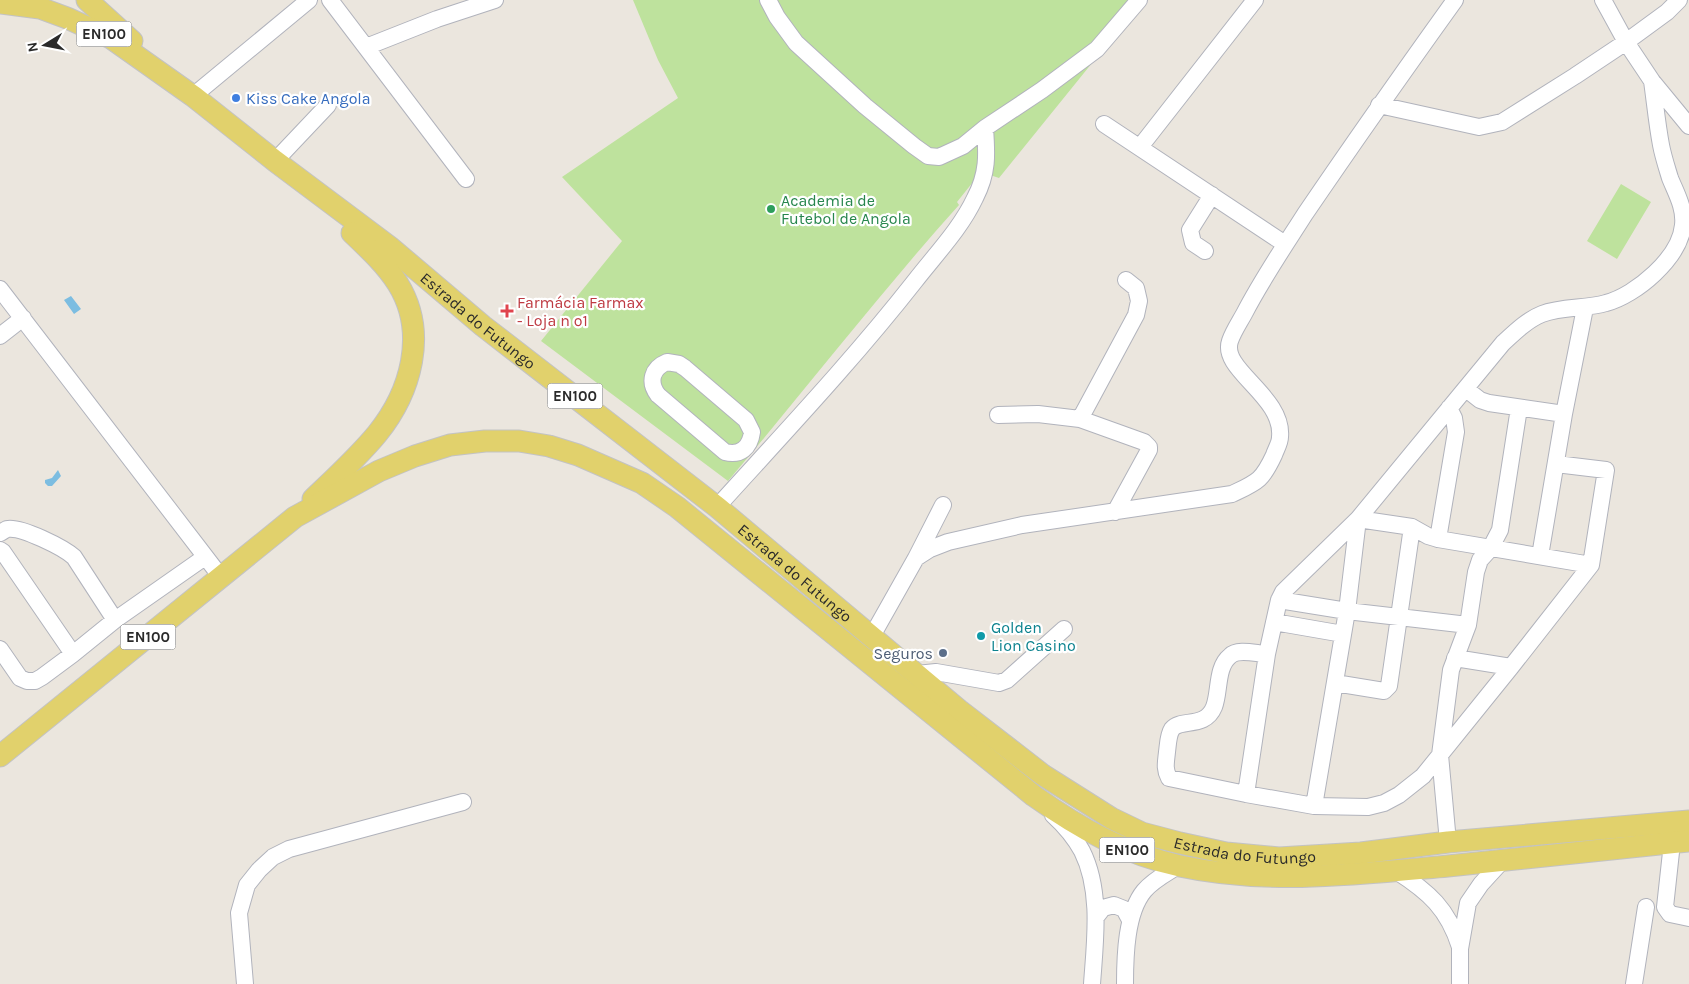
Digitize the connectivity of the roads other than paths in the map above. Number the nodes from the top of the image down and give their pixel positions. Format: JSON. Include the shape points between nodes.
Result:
{"nodes":[{"id":1,"x":87,"y":0,"type":"edge"},
{"id":2,"x":310,"y":0,"type":"edge"},
{"id":3,"x":330,"y":0,"type":"edge"},
{"id":4,"x":495,"y":0,"type":"edge"},
{"id":5,"x":768,"y":0,"type":"edge"},
{"id":6,"x":1139,"y":0,"type":"edge"},
{"id":7,"x":1255,"y":0,"type":"edge"},
{"id":8,"x":1455,"y":0,"type":"edge"},
{"id":9,"x":1603,"y":0,"type":"edge"},
{"id":10,"x":1679,"y":0,"type":"edge"},
{"id":11,"x":0,"y":3,"type":"edge"},
{"id":12,"x":1626,"y":42,"type":"junction"},
{"id":13,"x":366,"y":47,"type":"junction"},
{"id":14,"x":1652,"y":81,"type":"junction"},
{"id":15,"x":193,"y":96,"type":"junction"},
{"id":16,"x":328,"y":105,"type":"dead end"},
{"id":17,"x":1379,"y":105,"type":"junction"},
{"id":18,"x":1104,"y":124,"type":"dead end"},
{"id":19,"x":1689,"y":126,"type":"edge"},
{"id":20,"x":985,"y":128,"type":"junction"},
{"id":21,"x":1140,"y":147,"type":"junction"},
{"id":22,"x":275,"y":161,"type":"junction"},
{"id":23,"x":466,"y":180,"type":"dead end"},
{"id":24,"x":1212,"y":195,"type":"junction"},
{"id":25,"x":1285,"y":244,"type":"junction"},
{"id":26,"x":1205,"y":251,"type":"dead end"},
{"id":27,"x":1126,"y":280,"type":"dead end"},
{"id":28,"x":0,"y":289,"type":"edge"},
{"id":29,"x":1585,"y":308,"type":"junction"},
{"id":30,"x":23,"y":318,"type":"junction"},
{"id":31,"x":0,"y":336,"type":"edge"},
{"id":32,"x":1466,"y":389,"type":"junction"},
{"id":33,"x":1448,"y":408,"type":"junction"},
{"id":34,"x":1519,"y":408,"type":"junction"},
{"id":35,"x":1564,"y":414,"type":"junction"},
{"id":36,"x":998,"y":415,"type":"dead end"},
{"id":37,"x":1080,"y":419,"type":"junction"},
{"id":38,"x":744,"y":450,"type":"junction"},
{"id":39,"x":758,"y":462,"type":"junction"},
{"id":40,"x":1556,"y":464,"type":"junction"},
{"id":41,"x":942,"y":505,"type":"dead end"},
{"id":42,"x":717,"y":507,"type":"junction"},
{"id":43,"x":1115,"y":512,"type":"junction"},
{"id":44,"x":295,"y":517,"type":"junction"},
{"id":45,"x":1358,"y":519,"type":"junction"},
{"id":46,"x":1412,"y":527,"type":"junction"},
{"id":47,"x":0,"y":533,"type":"edge"},
{"id":48,"x":1438,"y":539,"type":"junction"},
{"id":49,"x":1490,"y":549,"type":"junction"},
{"id":50,"x":0,"y":550,"type":"edge"},
{"id":51,"x":1540,"y":556,"type":"junction"},
{"id":52,"x":205,"y":557,"type":"junction"},
{"id":53,"x":916,"y":558,"type":"junction"},
{"id":54,"x":1591,"y":565,"type":"junction"},
{"id":55,"x":221,"y":577,"type":"junction"},
{"id":56,"x":1279,"y":600,"type":"junction"},
{"id":57,"x":1347,"y":611,"type":"junction"},
{"id":58,"x":1400,"y":617,"type":"junction"},
{"id":59,"x":115,"y":620,"type":"junction"},
{"id":60,"x":1274,"y":622,"type":"junction"},
{"id":61,"x":1468,"y":625,"type":"junction"},
{"id":62,"x":1064,"y":629,"type":"dead end"},
{"id":63,"x":1343,"y":634,"type":"junction"},
{"id":64,"x":872,"y":636,"type":"junction"},
{"id":65,"x":0,"y":650,"type":"edge"},
{"id":66,"x":73,"y":654,"type":"junction"},
{"id":67,"x":1267,"y":654,"type":"junction"},
{"id":68,"x":1454,"y":658,"type":"junction"},
{"id":69,"x":1511,"y":667,"type":"junction"},
{"id":70,"x":917,"y":674,"type":"junction"},
{"id":71,"x":1335,"y":683,"type":"junction"},
{"id":72,"x":1444,"y":744,"type":"junction"},
{"id":73,"x":0,"y":756,"type":"edge"},
{"id":74,"x":1246,"y":794,"type":"junction"},
{"id":75,"x":1034,"y":796,"type":"junction"},
{"id":76,"x":463,"y":802,"type":"dead end"},
{"id":77,"x":1314,"y":806,"type":"junction"},
{"id":78,"x":1689,"y":821,"type":"edge"},
{"id":79,"x":1453,"y":842,"type":"junction"},
{"id":80,"x":1681,"y":842,"type":"edge"},
{"id":81,"x":1504,"y":860,"type":"junction"},
{"id":82,"x":1178,"y":866,"type":"junction"},
{"id":83,"x":1396,"y":871,"type":"junction"},
{"id":84,"x":1646,"y":907,"type":"dead end"},
{"id":85,"x":1096,"y":917,"type":"junction"},
{"id":86,"x":1689,"y":918,"type":"edge"},
{"id":87,"x":1130,"y":920,"type":"junction"},
{"id":88,"x":1460,"y":949,"type":"junction"},
{"id":89,"x":245,"y":984,"type":"edge"},
{"id":90,"x":1092,"y":984,"type":"edge"},
{"id":91,"x":1125,"y":984,"type":"edge"},
{"id":92,"x":1460,"y":984,"type":"edge"},
{"id":93,"x":1634,"y":984,"type":"edge"}],
"edges":[{"from":1,"to":15,"type":"main road"},
{"from":2,"to":15,"type":"street"},
{"from":3,"to":13,"type":"street"},
{"from":4,"to":13,"type":"street"},
{"from":5,"to":20,"type":"street","via":[[796,43],[872,112],[928,156],[949,153]]},
{"from":6,"to":20,"type":"street","via":[[1098,48]]},
{"from":7,"to":21,"type":"street"},
{"from":8,"to":17,"type":"street"},
{"from":9,"to":12,"type":"street"},
{"from":10,"to":12,"type":"street"},
{"from":11,"to":15,"type":"main road","name":"Estrada do Futungo","number":"EN100","via":[[40,8],[111,38]]},
{"from":12,"to":14,"type":"street"},
{"from":12,"to":17,"type":"street","via":[[1502,122],[1492,125],[1479,126]]},
{"from":13,"to":23,"type":"street"},
{"from":14,"to":19,"type":"street"},
{"from":14,"to":29,"type":"street","via":[[1661,146],[1681,203],[1683,226],[1667,259],[1645,282],[1608,303]]},
{"from":15,"to":22,"type":"main road","name":"Estrada do Futungo","number":"EN100"},
{"from":16,"to":22,"type":"street"},
{"from":17,"to":25,"type":"street"},
{"from":18,"to":21,"type":"street"},
{"from":20,"to":39,"type":"street","via":[[987,158],[983,180],[961,222],[869,337]]},
{"from":21,"to":24,"type":"street"},
{"from":22,"to":42,"type":"main road","name":"Estrada do Futungo","number":"EN100","via":[[391,248],[483,326]]},
{"from":22,"to":44,"type":"main road","via":[[387,268],[399,286],[414,333],[410,370],[391,414],[370,443]]},
{"from":24,"to":25,"type":"street"},
{"from":24,"to":26,"type":"street","via":[[1190,230],[1193,243]]},
{"from":25,"to":43,"type":"street","via":[[1255,291],[1229,342],[1229,355],[1234,365],[1268,401],[1279,422],[1280,438],[1266,472],[1258,482],[1232,494]]},
{"from":27,"to":37,"type":"street","via":[[1136,288],[1139,301],[1136,315]]},
{"from":28,"to":30,"type":"street"},
{"from":29,"to":32,"type":"street","via":[[1544,313],[1530,320],[1503,343]]},
{"from":29,"to":35,"type":"street"},
{"from":30,"to":31,"type":"street"},
{"from":30,"to":52,"type":"street"},
{"from":32,"to":33,"type":"street"},
{"from":32,"to":34,"type":"street","via":[[1488,403]]},
{"from":33,"to":45,"type":"street"},
{"from":33,"to":48,"type":"street","via":[[1454,418],[1456,432]]},
{"from":34,"to":35,"type":"street"},
{"from":34,"to":49,"type":"street","via":[[1500,530]]},
{"from":35,"to":40,"type":"street"},
{"from":36,"to":37,"type":"street","via":[[1038,414]]},
{"from":37,"to":43,"type":"street","via":[[1144,442],[1149,447]]},
{"from":38,"to":38,"type":"street","via":[[725,452],[658,395],[652,384],[657,368],[667,362],[679,364],[746,420],[752,432]]},
{"from":38,"to":39,"type":"street"},
{"from":39,"to":42,"type":"street"},
{"from":40,"to":51,"type":"street"},
{"from":40,"to":54,"type":"street","via":[[1606,470]]},
{"from":41,"to":53,"type":"street"},
{"from":42,"to":64,"type":"main road","name":"Estrada do Futungo","number":"EN100"},
{"from":43,"to":53,"type":"street","via":[[1022,525],[948,542]]},
{"from":44,"to":55,"type":"main road","name":"Estrada do Futungo","number":"EN100"},
{"from":44,"to":75,"type":"main road","name":"Estrada do Futungo","number":"EN100","via":[[380,471],[450,445],[520,441],[578,455],[642,483],[677,508]]},
{"from":45,"to":46,"type":"street"},
{"from":45,"to":56,"type":"street","via":[[1283,592]]},
{"from":45,"to":57,"type":"street"},
{"from":46,"to":48,"type":"street"},
{"from":46,"to":58,"type":"street"},
{"from":47,"to":59,"type":"street","via":[[8,529],[17,530],[68,551]]},
{"from":48,"to":49,"type":"street"},
{"from":49,"to":51,"type":"street"},
{"from":49,"to":61,"type":"street","via":[[1480,560],[1476,572]]},
{"from":50,"to":66,"type":"street"},
{"from":51,"to":54,"type":"street"},
{"from":52,"to":55,"type":"street"},
{"from":52,"to":59,"type":"street"},
{"from":53,"to":64,"type":"street"},
{"from":54,"to":69,"type":"street"},
{"from":55,"to":73,"type":"main road","name":"Estrada do Futungo","number":"EN100"},
{"from":56,"to":57,"type":"street"},
{"from":56,"to":60,"type":"street"},
{"from":57,"to":58,"type":"street"},
{"from":57,"to":63,"type":"street"},
{"from":58,"to":61,"type":"street"},
{"from":58,"to":71,"type":"street","via":[[1388,689]]},
{"from":59,"to":66,"type":"street"},
{"from":60,"to":63,"type":"street"},
{"from":60,"to":67,"type":"street"},
{"from":61,"to":68,"type":"street"},
{"from":62,"to":70,"type":"street","via":[[1000,684],[936,672]]},
{"from":63,"to":71,"type":"street"},
{"from":64,"to":70,"type":"main road","name":"Estrada do Futungo","number":"EN100"},
{"from":65,"to":66,"type":"street","via":[[20,678],[27,682],[42,677]]},
{"from":67,"to":74,"type":"street"},
{"from":67,"to":74,"type":"street","via":[[1238,652],[1230,655],[1222,667],[1214,707],[1199,722],[1172,729],[1166,757],[1169,778]]},
{"from":68,"to":69,"type":"street"},
{"from":68,"to":72,"type":"street"},
{"from":69,"to":72,"type":"street"},
{"from":70,"to":79,"type":"main road","name":"Estrada do Futungo","number":"EN100","via":[[1043,775],[1111,818],[1142,833],[1226,853],[1279,858],[1361,853]]},
{"from":71,"to":77,"type":"street"},
{"from":72,"to":77,"type":"street","via":[[1423,776],[1384,803],[1368,807]]},
{"from":72,"to":79,"type":"street"},
{"from":74,"to":77,"type":"street"},
{"from":75,"to":82,"type":"main road","name":"Estrada do Futungo","number":"EN100","via":[[1104,840]]},
{"from":75,"to":85,"type":"street","via":[[1059,820],[1082,850],[1092,879]]},
{"from":76,"to":89,"type":"street","via":[[296,847],[273,857],[247,885],[239,913]]},
{"from":78,"to":79,"type":"main road","name":"Estrada do Futungo","number":"EN100"},
{"from":80,"to":81,"type":"main road","name":"Estrada do Futungo","number":"EN100"},
{"from":80,"to":86,"type":"street","via":[[1665,907],[1670,914]]},
{"from":81,"to":83,"type":"main road","name":"Estrada do Futungo","number":"EN100"},
{"from":81,"to":88,"type":"street","via":[[1468,903]]},
{"from":82,"to":83,"type":"main road","name":"Estrada do Futungo","number":"EN100","via":[[1280,877]]},
{"from":82,"to":87,"type":"street","via":[[1144,891]]},
{"from":83,"to":88,"type":"street","via":[[1415,882],[1444,911]]},
{"from":84,"to":93,"type":"street"},
{"from":85,"to":87,"type":"street","via":[[1103,908],[1114,905],[1124,909]]},
{"from":85,"to":90,"type":"street"},
{"from":87,"to":91,"type":"street"},
{"from":88,"to":92,"type":"street"}]}
